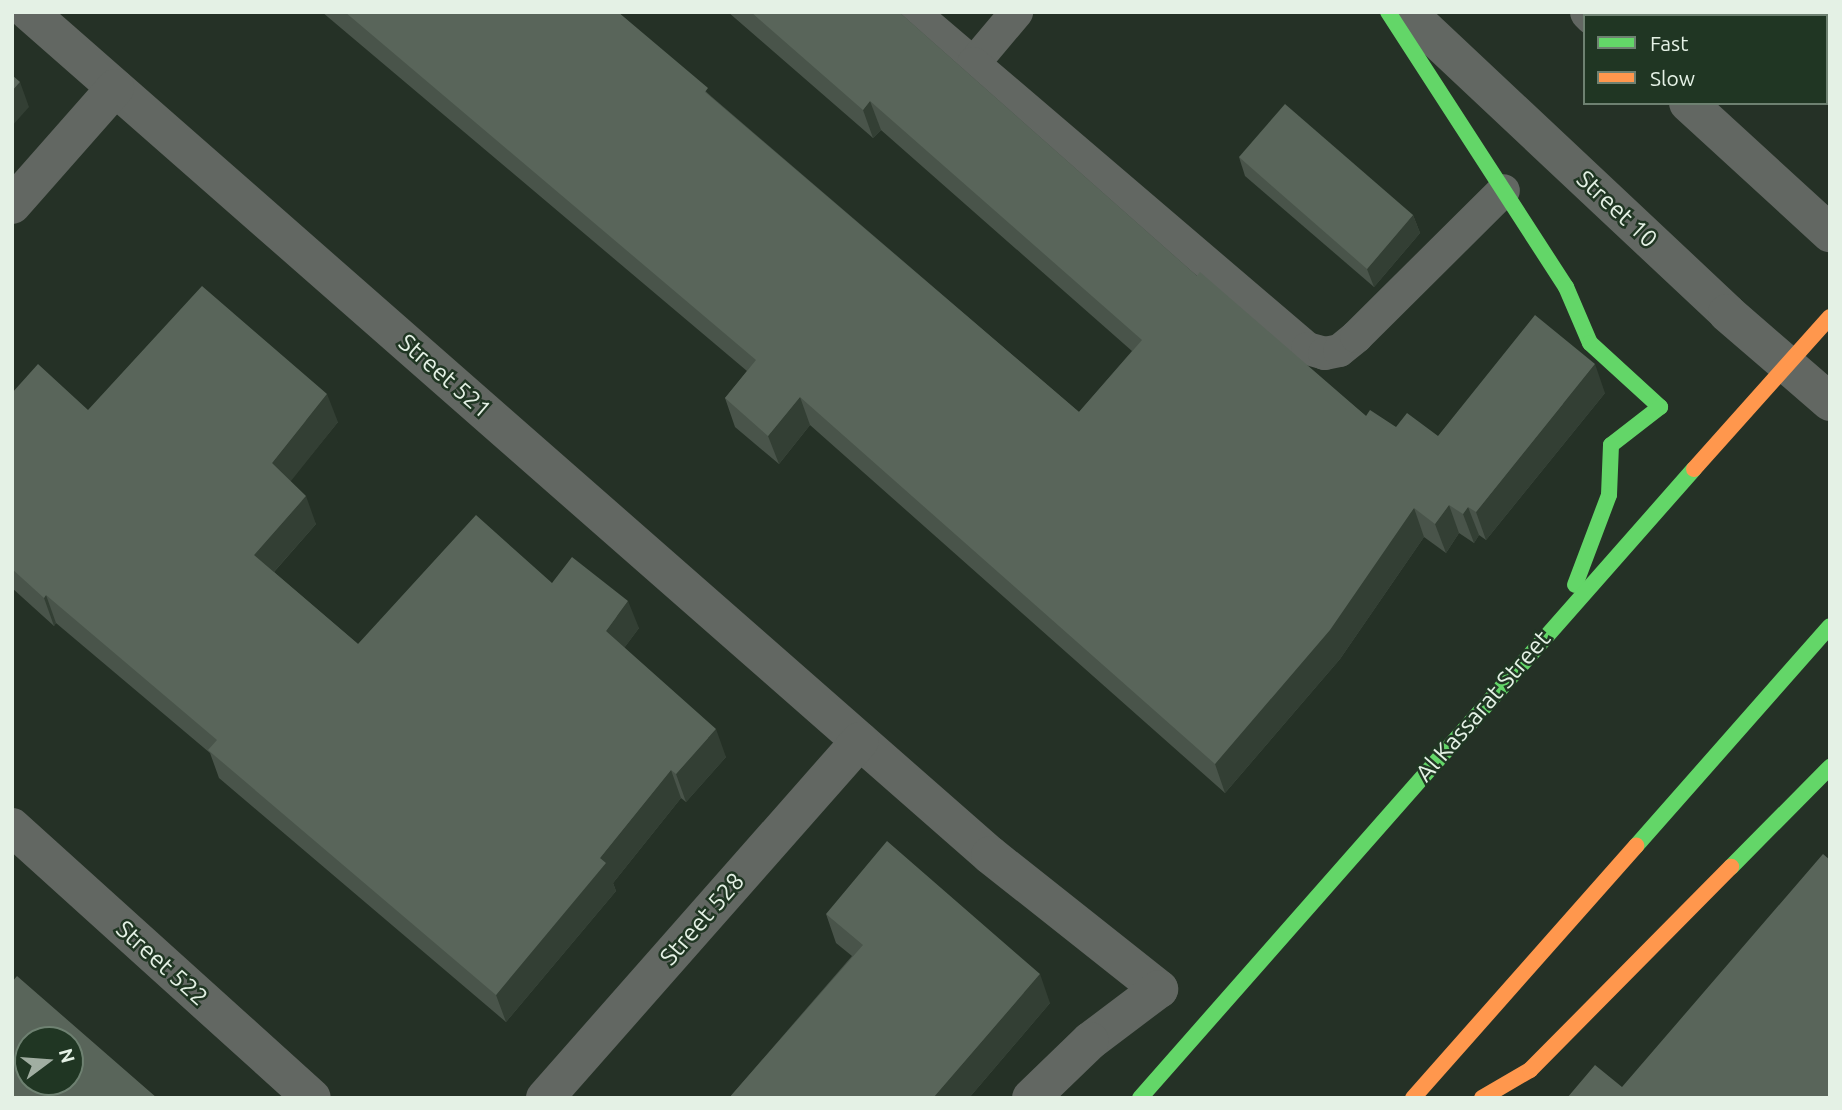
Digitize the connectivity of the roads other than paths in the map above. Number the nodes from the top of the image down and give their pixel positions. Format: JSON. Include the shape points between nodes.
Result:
{"nodes":[{"id":1,"x":29,"y":12,"type":"edge"},
{"id":2,"x":913,"y":12,"type":"edge"},
{"id":3,"x":1016,"y":12,"type":"edge"},
{"id":4,"x":1388,"y":12,"type":"edge"},
{"id":5,"x":1406,"y":12,"type":"edge"},
{"id":6,"x":973,"y":63,"type":"junction"},
{"id":7,"x":115,"y":88,"type":"junction"},
{"id":8,"x":1690,"y":105,"type":"edge"},
{"id":9,"x":1503,"y":190,"type":"junction"},
{"id":10,"x":12,"y":205,"type":"edge"},
{"id":11,"x":1830,"y":233,"type":"edge"},
{"id":12,"x":1830,"y":317,"type":"edge"},
{"id":13,"x":1787,"y":365,"type":"junction"},
{"id":14,"x":1830,"y":402,"type":"edge"},
{"id":15,"x":1564,"y":613,"type":"junction"},
{"id":16,"x":1830,"y":626,"type":"edge"},
{"id":17,"x":860,"y":741,"type":"junction"},
{"id":18,"x":1830,"y":767,"type":"edge"},
{"id":19,"x":12,"y":827,"type":"edge"},
{"id":20,"x":312,"y":1098,"type":"edge"},
{"id":21,"x":545,"y":1098,"type":"edge"},
{"id":22,"x":1031,"y":1098,"type":"edge"},
{"id":23,"x":1140,"y":1098,"type":"edge"},
{"id":24,"x":1413,"y":1098,"type":"edge"},
{"id":25,"x":1482,"y":1098,"type":"edge"}],
"edges":[{"from":1,"to":7,"type":"street","name":"Street 521"},
{"from":2,"to":6,"type":"lane"},
{"from":3,"to":6,"type":"lane"},
{"from":4,"to":9,"type":"street"},
{"from":5,"to":13,"type":"street","name":"Street 10"},
{"from":6,"to":9,"type":"lane","via":[[1307,348],[1324,353],[1339,350],[1356,336]]},
{"from":7,"to":10,"type":"street"},
{"from":7,"to":17,"type":"street","name":"Street 521"},
{"from":8,"to":11,"type":"street"},
{"from":9,"to":15,"type":"street","via":[[1566,286],[1590,343],[1660,407],[1611,446],[1608,495]]},
{"from":12,"to":13,"type":"street","name":"Al Kassarat Street"},
{"from":13,"to":14,"type":"street","name":"Street 10"},
{"from":13,"to":15,"type":"street","name":"Al Kassarat Street"},
{"from":15,"to":23,"type":"street","name":"Al Kassarat Street"},
{"from":16,"to":24,"type":"street"},
{"from":17,"to":21,"type":"street","name":"Street 528"},
{"from":17,"to":22,"type":"street","via":[[990,855],[1159,989],[1090,1041]]},
{"from":18,"to":25,"type":"street","via":[[1530,1070]]},
{"from":19,"to":20,"type":"street","name":"Street 522"}]}
